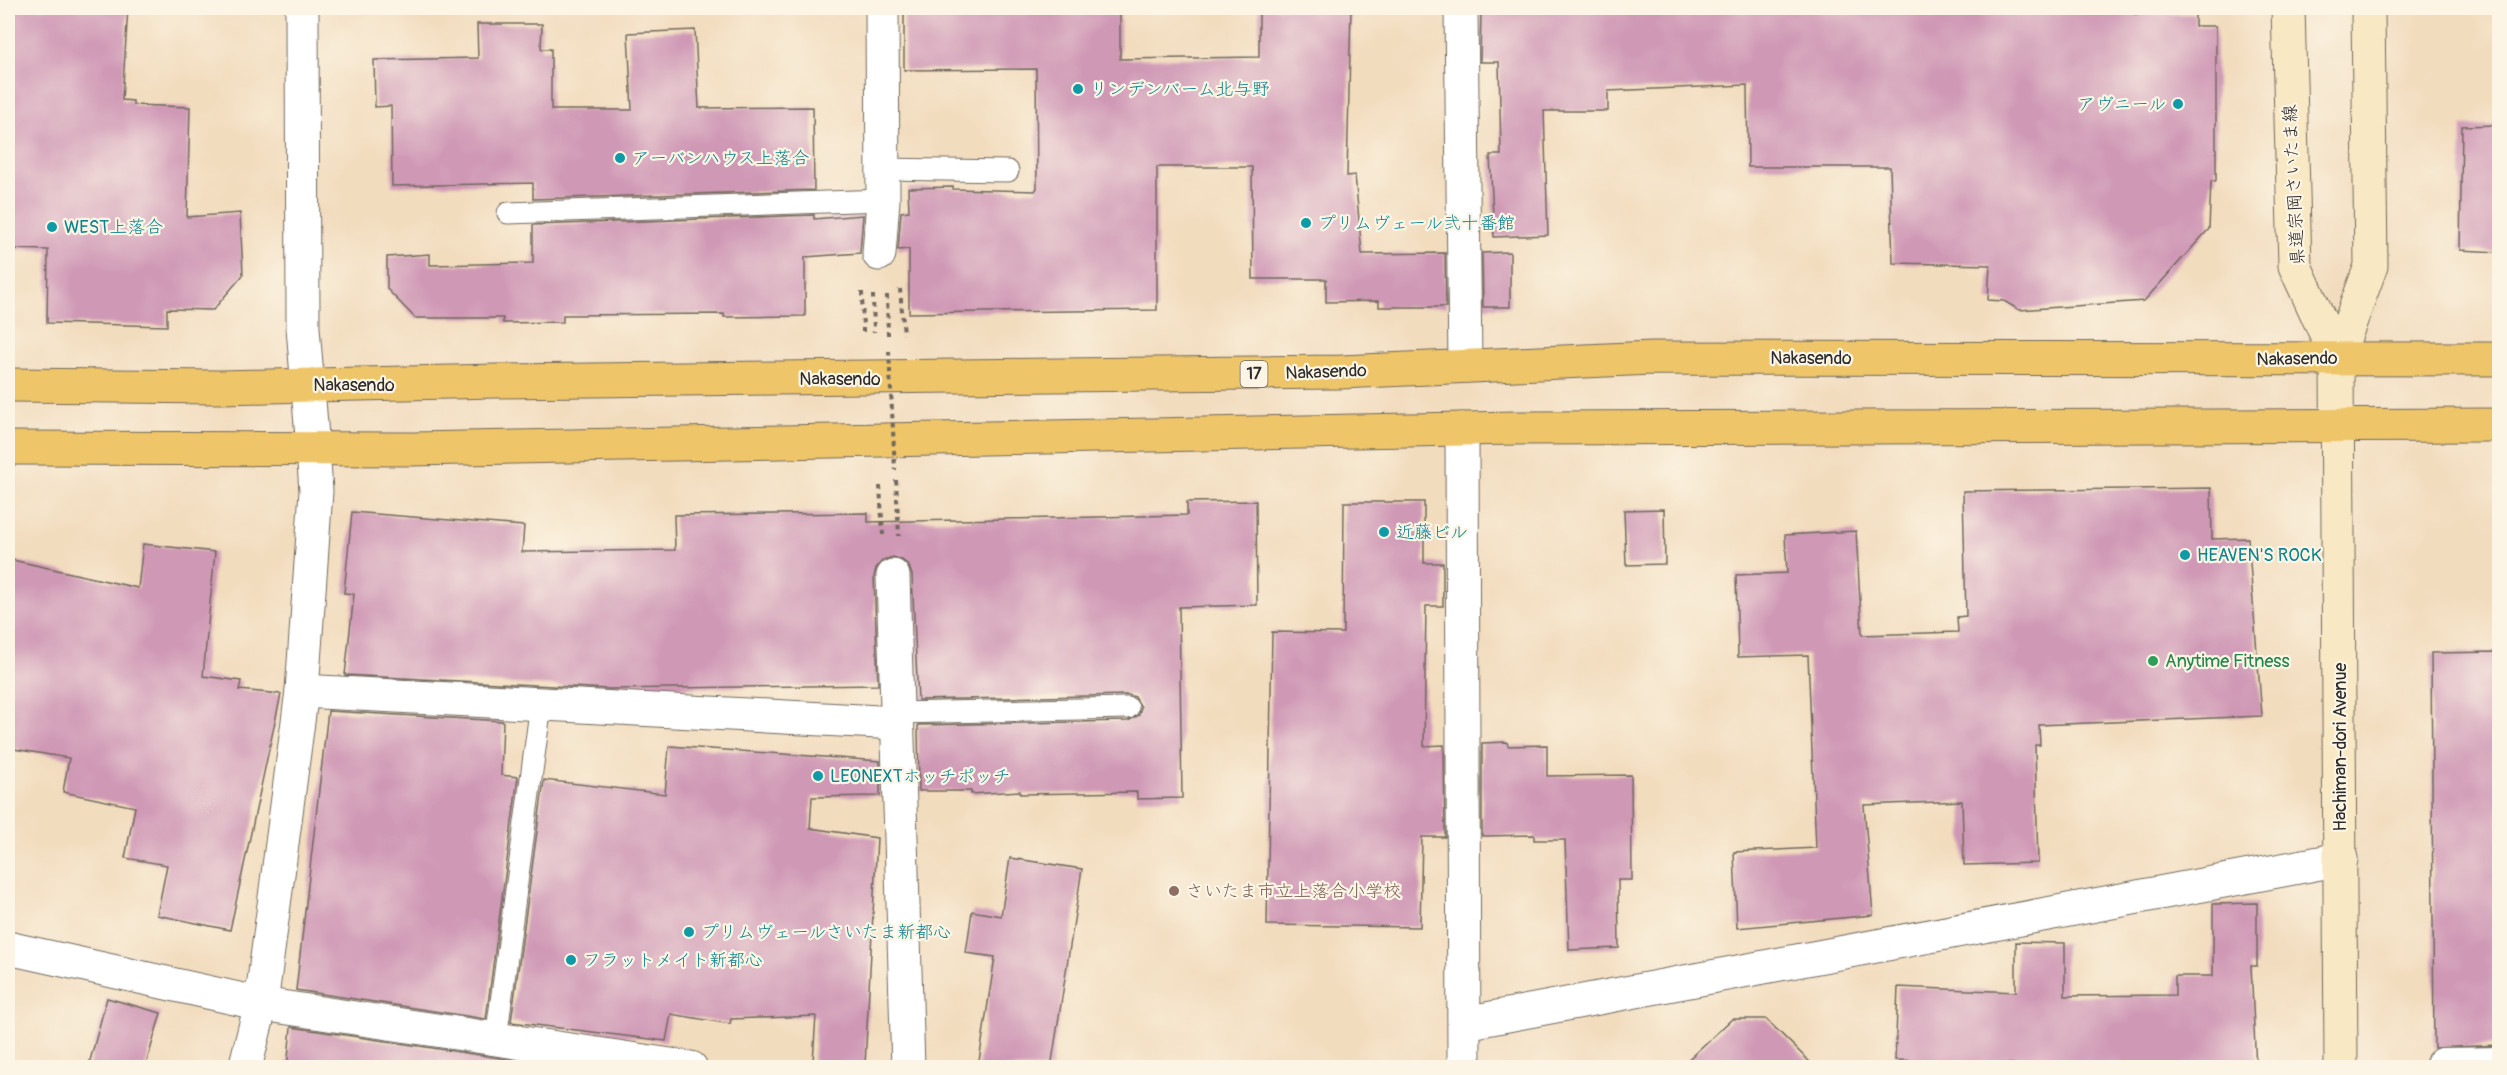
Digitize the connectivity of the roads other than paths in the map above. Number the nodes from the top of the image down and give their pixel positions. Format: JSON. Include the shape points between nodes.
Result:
{"nodes":[{"id":1,"x":302,"y":8,"type":"edge"},
{"id":2,"x":882,"y":8,"type":"edge"},
{"id":3,"x":1461,"y":8,"type":"edge"},
{"id":4,"x":2288,"y":8,"type":"edge"},
{"id":5,"x":2368,"y":8,"type":"edge"},
{"id":6,"x":1008,"y":171,"type":"dead end"},
{"id":7,"x":883,"y":184,"type":"junction"},
{"id":8,"x":508,"y":213,"type":"dead end"},
{"id":9,"x":879,"y":254,"type":"dead end"},
{"id":10,"x":2337,"y":358,"type":"junction"},
{"id":11,"x":2499,"y":359,"type":"edge"},
{"id":12,"x":1465,"y":366,"type":"junction"},
{"id":13,"x":8,"y":385,"type":"edge"},
{"id":14,"x":308,"y":385,"type":"junction"},
{"id":15,"x":2499,"y":425,"type":"edge"},
{"id":16,"x":2338,"y":426,"type":"junction"},
{"id":17,"x":1462,"y":429,"type":"junction"},
{"id":18,"x":8,"y":448,"type":"edge"},
{"id":19,"x":313,"y":449,"type":"junction"},
{"id":20,"x":893,"y":576,"type":"dead end"},
{"id":21,"x":302,"y":692,"type":"junction"},
{"id":22,"x":541,"y":704,"type":"junction"},
{"id":23,"x":1128,"y":708,"type":"dead end"},
{"id":24,"x":897,"y":718,"type":"junction"},
{"id":25,"x":2341,"y":859,"type":"junction"},
{"id":26,"x":8,"y":948,"type":"edge"},
{"id":27,"x":261,"y":1004,"type":"junction"},
{"id":28,"x":1465,"y":1023,"type":"junction"},
{"id":29,"x":496,"y":1039,"type":"junction"},
{"id":30,"x":2499,"y":1063,"type":"edge"},
{"id":31,"x":244,"y":1068,"type":"edge"},
{"id":32,"x":691,"y":1068,"type":"edge"},
{"id":33,"x":908,"y":1068,"type":"edge"},
{"id":34,"x":1464,"y":1068,"type":"edge"},
{"id":35,"x":2341,"y":1068,"type":"edge"},
{"id":36,"x":2442,"y":1068,"type":"edge"}],
"edges":[{"from":1,"to":14,"type":"street","via":[[303,328]]},
{"from":2,"to":7,"type":"street"},
{"from":3,"to":12,"type":"street"},
{"from":4,"to":10,"type":"main road","name":"県道宗岡さいたま線","via":[[2295,266]]},
{"from":5,"to":10,"type":"main road","via":[[2371,266]]},
{"from":6,"to":7,"type":"lane"},
{"from":7,"to":8,"type":"lane"},
{"from":7,"to":9,"type":"street"},
{"from":10,"to":11,"type":"highway","name":"Nakasendo","number":"17"},
{"from":10,"to":12,"type":"highway","name":"Nakasendo","number":"17","via":[[1664,358]]},
{"from":10,"to":16,"type":"main road","name":"Hachiman-dori Avenue"},
{"from":12,"to":14,"type":"highway","name":"Nakasendo","number":"17","via":[[1341,372]]},
{"from":13,"to":14,"type":"highway","name":"Nakasendo","number":"17"},
{"from":14,"to":19,"type":"street"},
{"from":15,"to":16,"type":"highway"},
{"from":16,"to":17,"type":"highway"},
{"from":16,"to":25,"type":"main road","name":"Hachiman-dori Avenue"},
{"from":17,"to":19,"type":"highway"},
{"from":17,"to":28,"type":"street"},
{"from":18,"to":19,"type":"highway"},
{"from":19,"to":21,"type":"street","via":[[316,491]]},
{"from":20,"to":24,"type":"street"},
{"from":21,"to":22,"type":"street"},
{"from":21,"to":27,"type":"street"},
{"from":22,"to":24,"type":"street"},
{"from":22,"to":29,"type":"lane"},
{"from":23,"to":24,"type":"lane"},
{"from":24,"to":33,"type":"street"},
{"from":25,"to":28,"type":"street"},
{"from":25,"to":35,"type":"main road","name":"Hachiman-dori Avenue"},
{"from":26,"to":27,"type":"street"},
{"from":27,"to":29,"type":"street"},
{"from":27,"to":31,"type":"street"},
{"from":28,"to":34,"type":"street"},
{"from":29,"to":32,"type":"street"},
{"from":30,"to":36,"type":"street","via":[[2442,1064]]}]}
